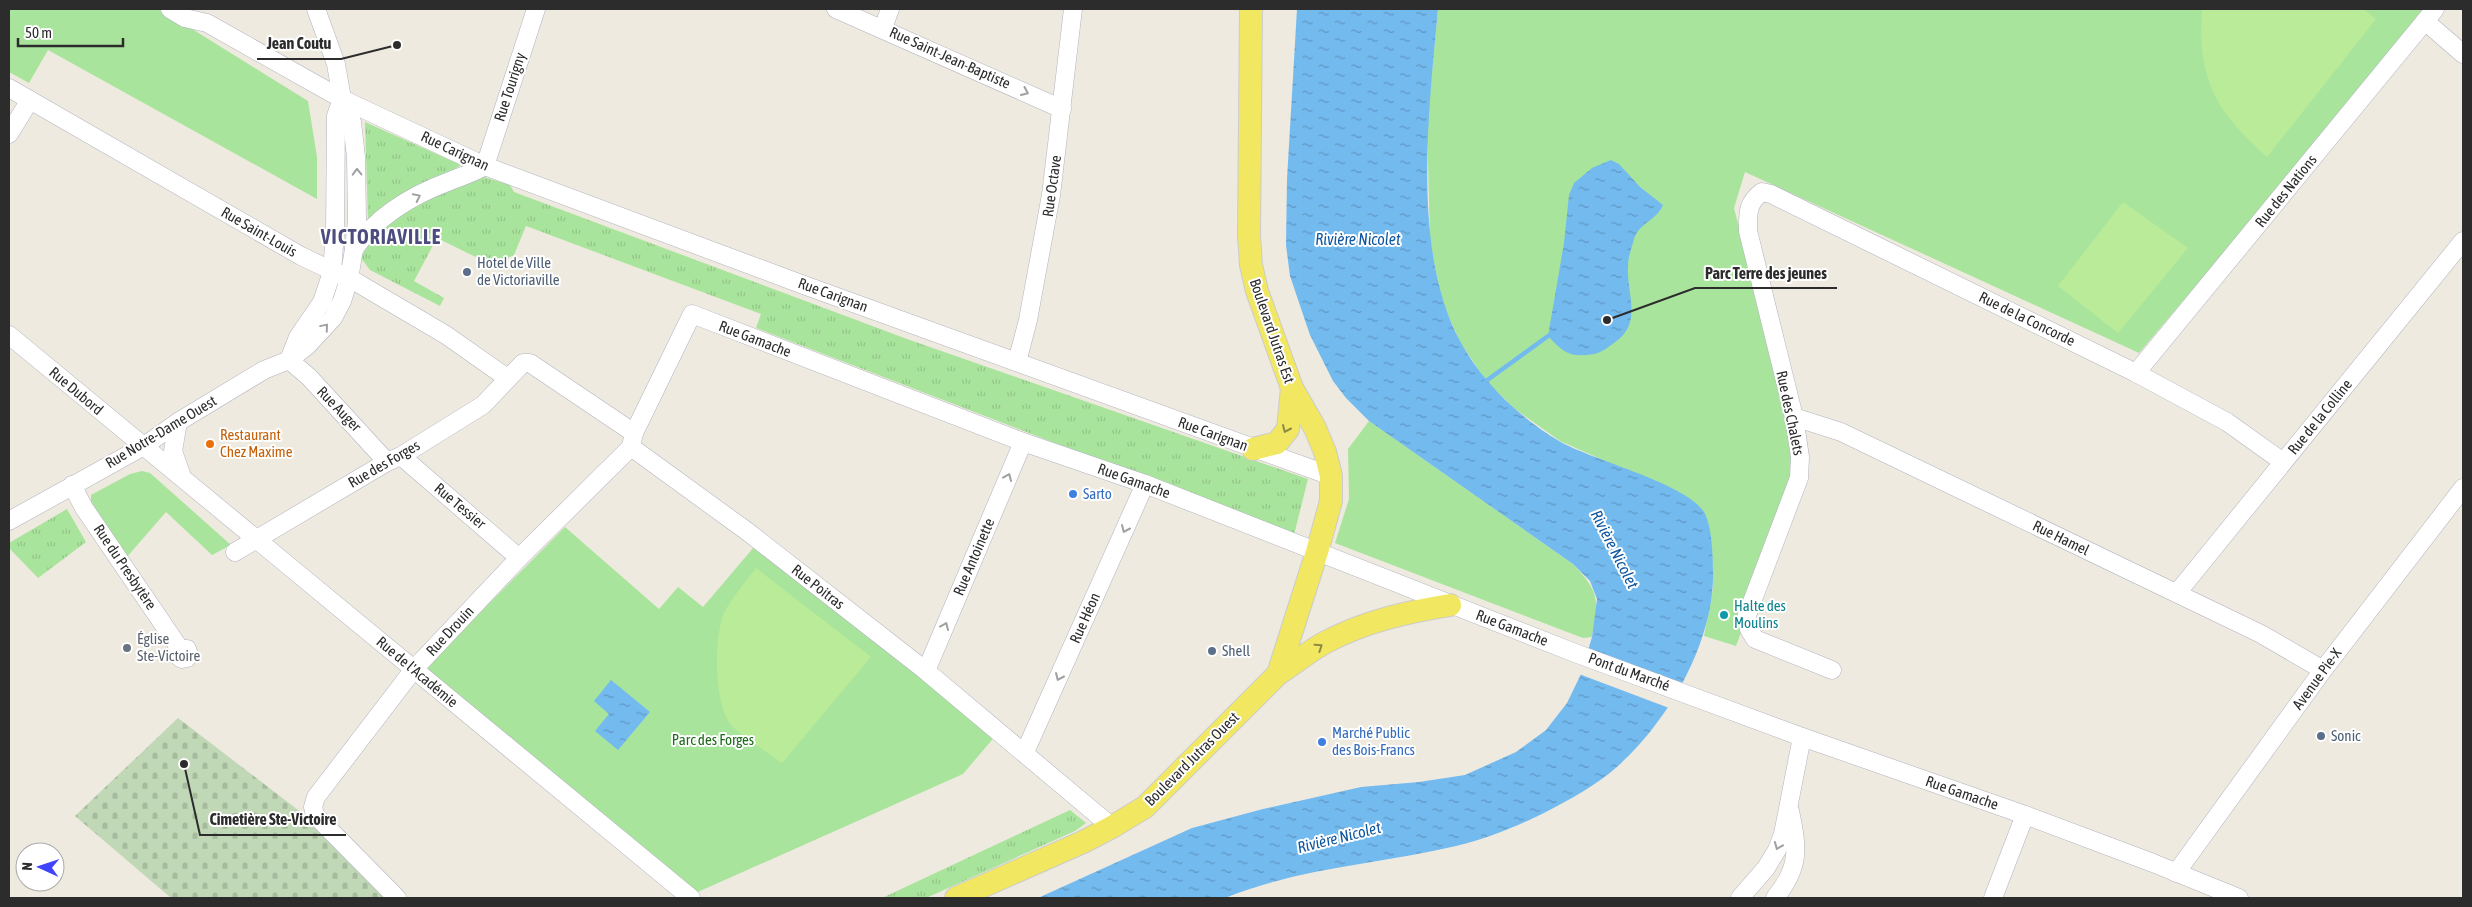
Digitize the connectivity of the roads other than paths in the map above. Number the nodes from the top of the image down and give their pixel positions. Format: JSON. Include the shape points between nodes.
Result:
{"nodes":[{"id":1,"x":170,"y":9,"type":"edge"},
{"id":2,"x":196,"y":9,"type":"edge"},
{"id":3,"x":316,"y":9,"type":"edge"},
{"id":4,"x":536,"y":9,"type":"edge"},
{"id":5,"x":836,"y":9,"type":"edge"},
{"id":6,"x":890,"y":9,"type":"edge"},
{"id":7,"x":1073,"y":9,"type":"edge"},
{"id":8,"x":1251,"y":9,"type":"edge"},
{"id":9,"x":2430,"y":15,"type":"edge"},
{"id":10,"x":207,"y":22,"type":"junction"},
{"id":11,"x":883,"y":28,"type":"junction"},
{"id":12,"x":2463,"y":54,"type":"edge"},
{"id":13,"x":9,"y":88,"type":"edge"},
{"id":14,"x":342,"y":99,"type":"junction"},
{"id":15,"x":30,"y":100,"type":"junction"},
{"id":16,"x":1062,"y":108,"type":"junction"},
{"id":17,"x":9,"y":134,"type":"edge"},
{"id":18,"x":485,"y":166,"type":"junction"},
{"id":19,"x":1762,"y":192,"type":"joint"},
{"id":20,"x":2463,"y":241,"type":"edge"},
{"id":21,"x":354,"y":249,"type":"junction"},
{"id":22,"x":332,"y":272,"type":"junction"},
{"id":23,"x":349,"y":279,"type":"junction"},
{"id":24,"x":692,"y":314,"type":"joint"},
{"id":25,"x":9,"y":335,"type":"edge"},
{"id":26,"x":289,"y":360,"type":"junction"},
{"id":27,"x":1017,"y":362,"type":"junction"},
{"id":28,"x":523,"y":363,"type":"joint"},
{"id":29,"x":2136,"y":373,"type":"junction"},
{"id":30,"x":507,"y":378,"type":"junction"},
{"id":31,"x":1292,"y":388,"type":"junction"},
{"id":32,"x":1794,"y":417,"type":"junction"},
{"id":33,"x":178,"y":422,"type":"junction"},
{"id":34,"x":633,"y":440,"type":"junction"},
{"id":35,"x":1023,"y":442,"type":"junction"},
{"id":36,"x":144,"y":446,"type":"junction"},
{"id":37,"x":1253,"y":449,"type":"junction"},
{"id":38,"x":394,"y":459,"type":"junction"},
{"id":39,"x":2283,"y":462,"type":"junction"},
{"id":40,"x":1331,"y":476,"type":"junction"},
{"id":41,"x":182,"y":477,"type":"junction"},
{"id":42,"x":1145,"y":484,"type":"junction"},
{"id":43,"x":72,"y":485,"type":"junction"},
{"id":44,"x":2463,"y":488,"type":"edge"},
{"id":45,"x":9,"y":521,"type":"edge"},
{"id":46,"x":256,"y":538,"type":"junction"},
{"id":47,"x":235,"y":552,"type":"dead end"},
{"id":48,"x":1317,"y":552,"type":"junction"},
{"id":49,"x":519,"y":558,"type":"junction"},
{"id":50,"x":2177,"y":593,"type":"junction"},
{"id":51,"x":1450,"y":605,"type":"junction"},
{"id":52,"x":180,"y":649,"type":"dead end"},
{"id":53,"x":1575,"y":652,"type":"joint"},
{"id":54,"x":414,"y":669,"type":"junction"},
{"id":55,"x":1832,"y":670,"type":"dead end"},
{"id":56,"x":2323,"y":670,"type":"junction"},
{"id":57,"x":926,"y":671,"type":"junction"},
{"id":58,"x":1278,"y":674,"type":"junction"},
{"id":59,"x":1682,"y":692,"type":"joint"},
{"id":60,"x":1802,"y":737,"type":"junction"},
{"id":61,"x":1025,"y":752,"type":"junction"},
{"id":62,"x":1788,"y":798,"type":"junction"},
{"id":63,"x":2025,"y":815,"type":"junction"},
{"id":64,"x":1112,"y":828,"type":"junction"},
{"id":65,"x":2176,"y":873,"type":"junction"},
{"id":66,"x":397,"y":898,"type":"edge"},
{"id":67,"x":691,"y":898,"type":"edge"},
{"id":68,"x":956,"y":898,"type":"edge"},
{"id":69,"x":1740,"y":898,"type":"edge"},
{"id":70,"x":1775,"y":898,"type":"edge"},
{"id":71,"x":1993,"y":898,"type":"edge"},
{"id":72,"x":2239,"y":898,"type":"edge"}],
"edges":[{"from":1,"to":10,"type":"street","via":[[185,18]]},
{"from":2,"to":10,"type":"street"},
{"from":3,"to":14,"type":"street","via":[[336,64]]},
{"from":4,"to":18,"type":"street","name":"Rue Tourigny"},
{"from":5,"to":11,"type":"street","name":"Rue Saint-Jean-Baptiste"},
{"from":6,"to":11,"type":"street"},
{"from":7,"to":16,"type":"street","name":"Rue Octave"},
{"from":8,"to":31,"type":"main road","name":"Boulevard Jutras Est","via":[[1251,265],[1257,291]]},
{"from":9,"to":12,"type":"street"},
{"from":9,"to":29,"type":"street","name":"Rue des Nations"},
{"from":10,"to":14,"type":"street","name":"Rue Carignan"},
{"from":11,"to":16,"type":"street","name":"Rue Saint-Jean-Baptiste","one_way":true},
{"from":13,"to":15,"type":"street","name":"Rue Saint-Louis"},
{"from":14,"to":18,"type":"street","name":"Rue Carignan"},
{"from":21,"to":14,"type":"street","name":"Rue Notre-Dame Ouest","one_way":true,"via":[[356,158],[352,122]]},
{"from":14,"to":22,"type":"street","via":[[336,116],[336,223]]},
{"from":15,"to":17,"type":"street"},
{"from":15,"to":22,"type":"street","name":"Rue Saint-Louis"},
{"from":16,"to":27,"type":"street","name":"Rue Octave","via":[[1041,256]]},
{"from":21,"to":18,"type":"street","one_way":true,"via":[[366,232],[391,211]]},
{"from":18,"to":27,"type":"street","name":"Rue Carignan"},
{"from":19,"to":29,"type":"street","name":"Rue de la Concorde"},
{"from":19,"to":32,"type":"street","name":"Rue des Chalets","via":[[1752,200],[1748,231]]},
{"from":20,"to":39,"type":"street","name":"Rue de la Colline"},
{"from":21,"to":23,"type":"street","name":"Rue Notre-Dame Ouest"},
{"from":22,"to":23,"type":"street","name":"Rue Saint-Louis"},
{"from":22,"to":26,"type":"street","via":[[322,302],[298,337]]},
{"from":26,"to":23,"type":"street","name":"Rue Notre-Dame Ouest","one_way":true,"via":[[333,318]]},
{"from":23,"to":30,"type":"street","name":"Rue Saint-Louis","via":[[446,335]]},
{"from":24,"to":34,"type":"street","name":"Rue Drouin"},
{"from":24,"to":35,"type":"street","name":"Rue Gamache"},
{"from":25,"to":36,"type":"street","name":"Rue Dubord"},
{"from":26,"to":33,"type":"street","name":"Rue Notre-Dame Ouest","via":[[264,370]]},
{"from":26,"to":38,"type":"street","name":"Rue Auger"},
{"from":27,"to":37,"type":"street","name":"Rue Carignan"},
{"from":28,"to":30,"type":"street","name":"Rue des Forges"},
{"from":28,"to":34,"type":"street","name":"Rue Poitras","via":[[530,363]]},
{"from":29,"to":39,"type":"street","name":"Rue de la Concorde","via":[[2227,422]]},
{"from":30,"to":38,"type":"street","name":"Rue des Forges","via":[[483,405]]},
{"from":31,"to":37,"type":"main road","one_way":true,"via":[[1288,429],[1277,443]]},
{"from":31,"to":40,"type":"main road","name":"Boulevard Jutras Est","via":[[1315,428]]},
{"from":32,"to":50,"type":"street","name":"Rue Hamel","via":[[1841,432]]},
{"from":32,"to":55,"type":"street","name":"Rue des Chalets","via":[[1800,456],[1799,478],[1747,615],[1749,629],[1762,643]]},
{"from":33,"to":36,"type":"street","name":"Rue Notre-Dame Ouest"},
{"from":33,"to":41,"type":"street","via":[[173,451]]},
{"from":34,"to":49,"type":"street","name":"Rue Drouin"},
{"from":34,"to":57,"type":"street","name":"Rue Poitras"},
{"from":35,"to":42,"type":"street","name":"Rue Gamache"},
{"from":57,"to":35,"type":"street","name":"Rue Antoinette","one_way":true},
{"from":36,"to":41,"type":"street","name":"Rue de l'Académie"},
{"from":36,"to":43,"type":"street","name":"Rue Notre-Dame Ouest"},
{"from":37,"to":40,"type":"street","name":"Rue Carignan"},
{"from":38,"to":46,"type":"street","name":"Rue des Forges"},
{"from":38,"to":49,"type":"street","name":"Rue Tessier"},
{"from":39,"to":50,"type":"street","name":"Rue de la Colline"},
{"from":40,"to":48,"type":"main road","name":"Boulevard Jutras Est","via":[[1331,500]]},
{"from":41,"to":46,"type":"street","name":"Rue de l'Académie"},
{"from":42,"to":48,"type":"street","name":"Rue Gamache"},
{"from":42,"to":61,"type":"street","name":"Rue Héon","one_way":true},
{"from":43,"to":45,"type":"street","name":"Rue Notre-Dame Ouest"},
{"from":43,"to":52,"type":"street","name":"Rue du Presbytère","via":[[129,577]]},
{"from":44,"to":56,"type":"street","name":"Avenue Pie-X"},
{"from":46,"to":47,"type":"street","name":"Rue des Forges"},
{"from":46,"to":54,"type":"street","name":"Rue de l'Académie"},
{"from":48,"to":51,"type":"street","name":"Rue Gamache"},
{"from":48,"to":58,"type":"main road","name":"Boulevard Jutras Ouest"},
{"from":49,"to":54,"type":"street","name":"Rue Drouin"},
{"from":50,"to":56,"type":"street","name":"Rue Hamel","via":[[2261,634]]},
{"from":51,"to":53,"type":"street","name":"Rue Gamache"},
{"from":58,"to":51,"type":"main road","one_way":true,"via":[[1324,643],[1353,629],[1398,614]]},
{"from":53,"to":59,"type":"street","name":"Pont du Marché"},
{"from":54,"to":66,"type":"street","name":"Rue Drouin","via":[[316,796],[313,807],[315,816]]},
{"from":54,"to":67,"type":"street","name":"Rue de l'Académie"},
{"from":56,"to":65,"type":"street","name":"Avenue Pie-X"},
{"from":57,"to":61,"type":"street","name":"Rue Poitras"},
{"from":58,"to":64,"type":"main road","name":"Boulevard Jutras Ouest","via":[[1145,807]]},
{"from":59,"to":60,"type":"street","name":"Rue Gamache"},
{"from":60,"to":62,"type":"street"},
{"from":60,"to":63,"type":"street","name":"Rue Gamache"},
{"from":61,"to":64,"type":"street","name":"Rue Poitras"},
{"from":62,"to":69,"type":"street","one_way":true,"via":[[1783,834],[1777,850]]},
{"from":62,"to":70,"type":"street","via":[[1796,841],[1794,864],[1789,881]]},
{"from":63,"to":65,"type":"street","name":"Rue Gamache"},
{"from":63,"to":71,"type":"street"},
{"from":64,"to":68,"type":"main road","name":"Boulevard Jutras Ouest"},
{"from":65,"to":72,"type":"street","name":"Rue Gamache"}]}
